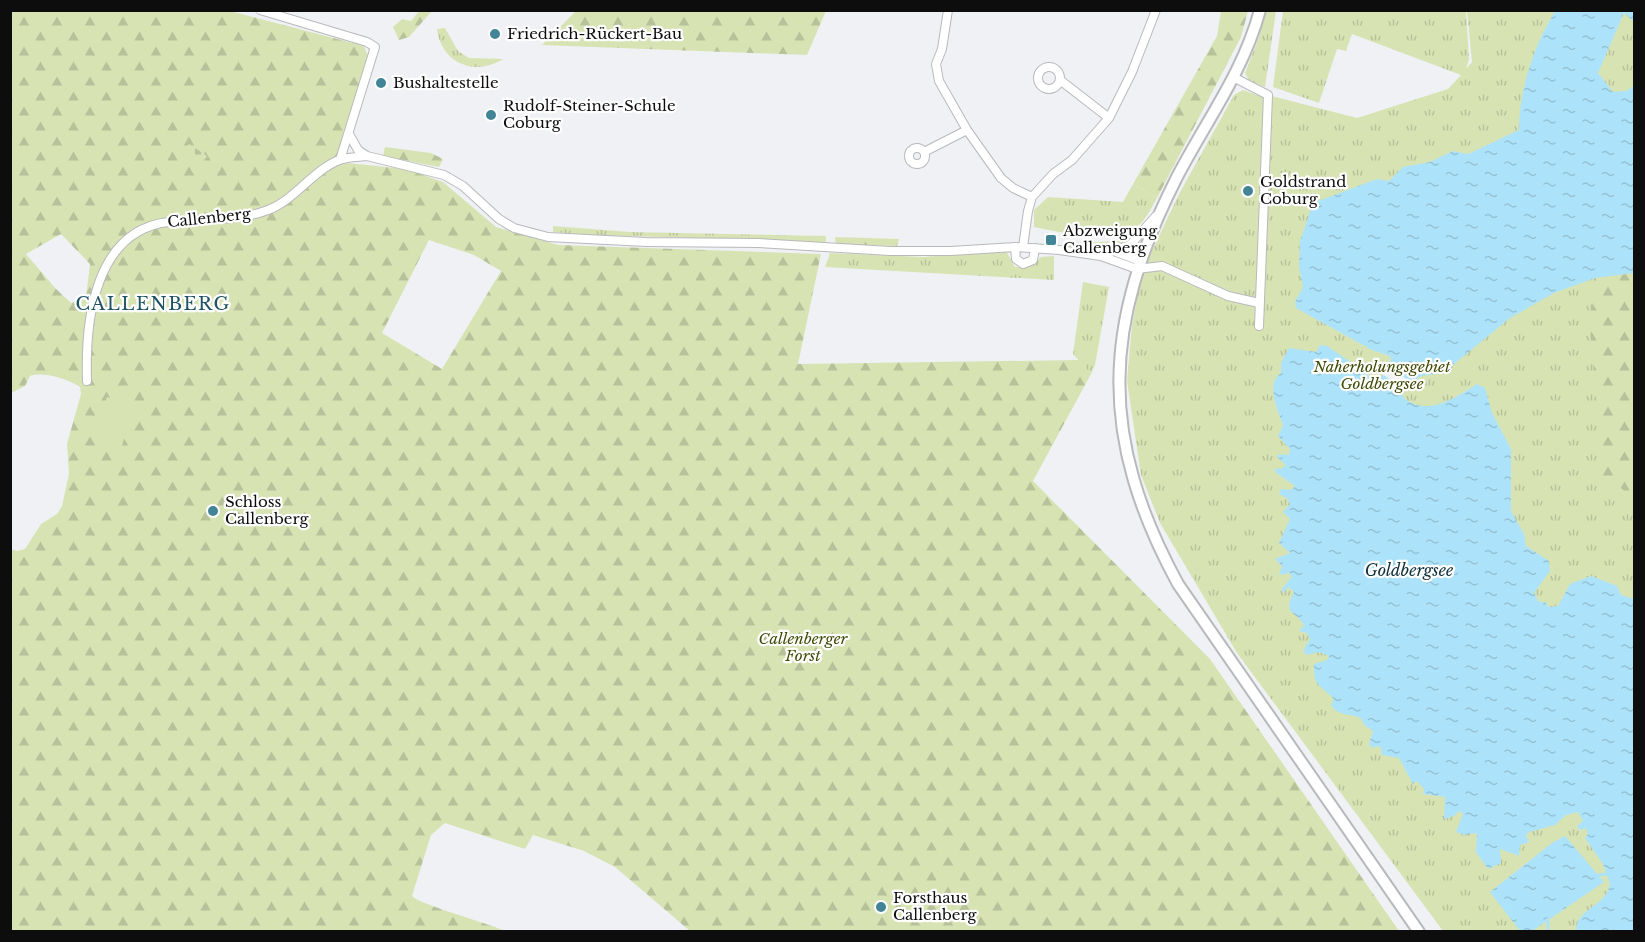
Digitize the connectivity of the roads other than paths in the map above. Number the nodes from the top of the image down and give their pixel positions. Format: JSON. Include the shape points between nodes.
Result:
{"nodes":[{"id":1,"x":260,"y":10,"type":"edge"},
{"id":2,"x":948,"y":10,"type":"edge"},
{"id":3,"x":1156,"y":10,"type":"edge"},
{"id":4,"x":1260,"y":10,"type":"edge"},
{"id":5,"x":1235,"y":78,"type":"junction"},
{"id":6,"x":1060,"y":80,"type":"dead end"},
{"id":7,"x":1109,"y":118,"type":"junction"},
{"id":8,"x":968,"y":130,"type":"junction"},
{"id":9,"x":350,"y":134,"type":"junction"},
{"id":10,"x":924,"y":152,"type":"dead end"},
{"id":11,"x":367,"y":156,"type":"junction"},
{"id":12,"x":340,"y":160,"type":"junction"},
{"id":13,"x":1032,"y":197,"type":"junction"},
{"id":14,"x":1164,"y":206,"type":"junction"},
{"id":15,"x":1019,"y":247,"type":"junction"},
{"id":16,"x":1035,"y":248,"type":"junction"},
{"id":17,"x":1116,"y":252,"type":"junction"},
{"id":18,"x":1101,"y":256,"type":"junction"},
{"id":19,"x":1140,"y":261,"type":"junction"},
{"id":20,"x":1259,"y":303,"type":"junction"},
{"id":21,"x":1259,"y":326,"type":"dead end"},
{"id":22,"x":87,"y":381,"type":"dead end"},
{"id":23,"x":1419,"y":932,"type":"edge"}],
"edges":[{"from":1,"to":9,"type":"street","via":[[375,47]]},
{"from":2,"to":8,"type":"street","via":[[936,74]]},
{"from":3,"to":7,"type":"street"},
{"from":4,"to":5,"type":"street"},
{"from":5,"to":14,"type":"street"},
{"from":5,"to":20,"type":"street","via":[[1268,95]]},
{"from":6,"to":7,"type":"street"},
{"from":7,"to":13,"type":"street"},
{"from":8,"to":10,"type":"street"},
{"from":8,"to":13,"type":"street","via":[[1006,183]]},
{"from":9,"to":11,"type":"street","via":[[358,150]]},
{"from":9,"to":12,"type":"street"},
{"from":11,"to":12,"type":"street"},
{"from":11,"to":15,"type":"street","via":[[444,175],[464,186],[514,228],[548,237],[890,251]]},
{"from":12,"to":22,"type":"street","name":"Callenberg","via":[[268,210],[156,225],[129,237],[105,267],[90,312]]},
{"from":13,"to":15,"type":"street"},
{"from":14,"to":17,"type":"street","via":[[1137,239]]},
{"from":14,"to":19,"type":"street"},
{"from":15,"to":16,"type":"street"},
{"from":15,"to":16,"type":"street","via":[[1016,259],[1023,264],[1033,260]]},
{"from":16,"to":18,"type":"street"},
{"from":17,"to":18,"type":"street"},
{"from":17,"to":19,"type":"street"},
{"from":18,"to":19,"type":"street"},
{"from":19,"to":20,"type":"street","via":[[1162,266],[1228,296]]},
{"from":19,"to":23,"type":"street","via":[[1123,334],[1119,397],[1128,465],[1148,525],[1178,584],[1211,634]]},
{"from":20,"to":21,"type":"street"}]}
